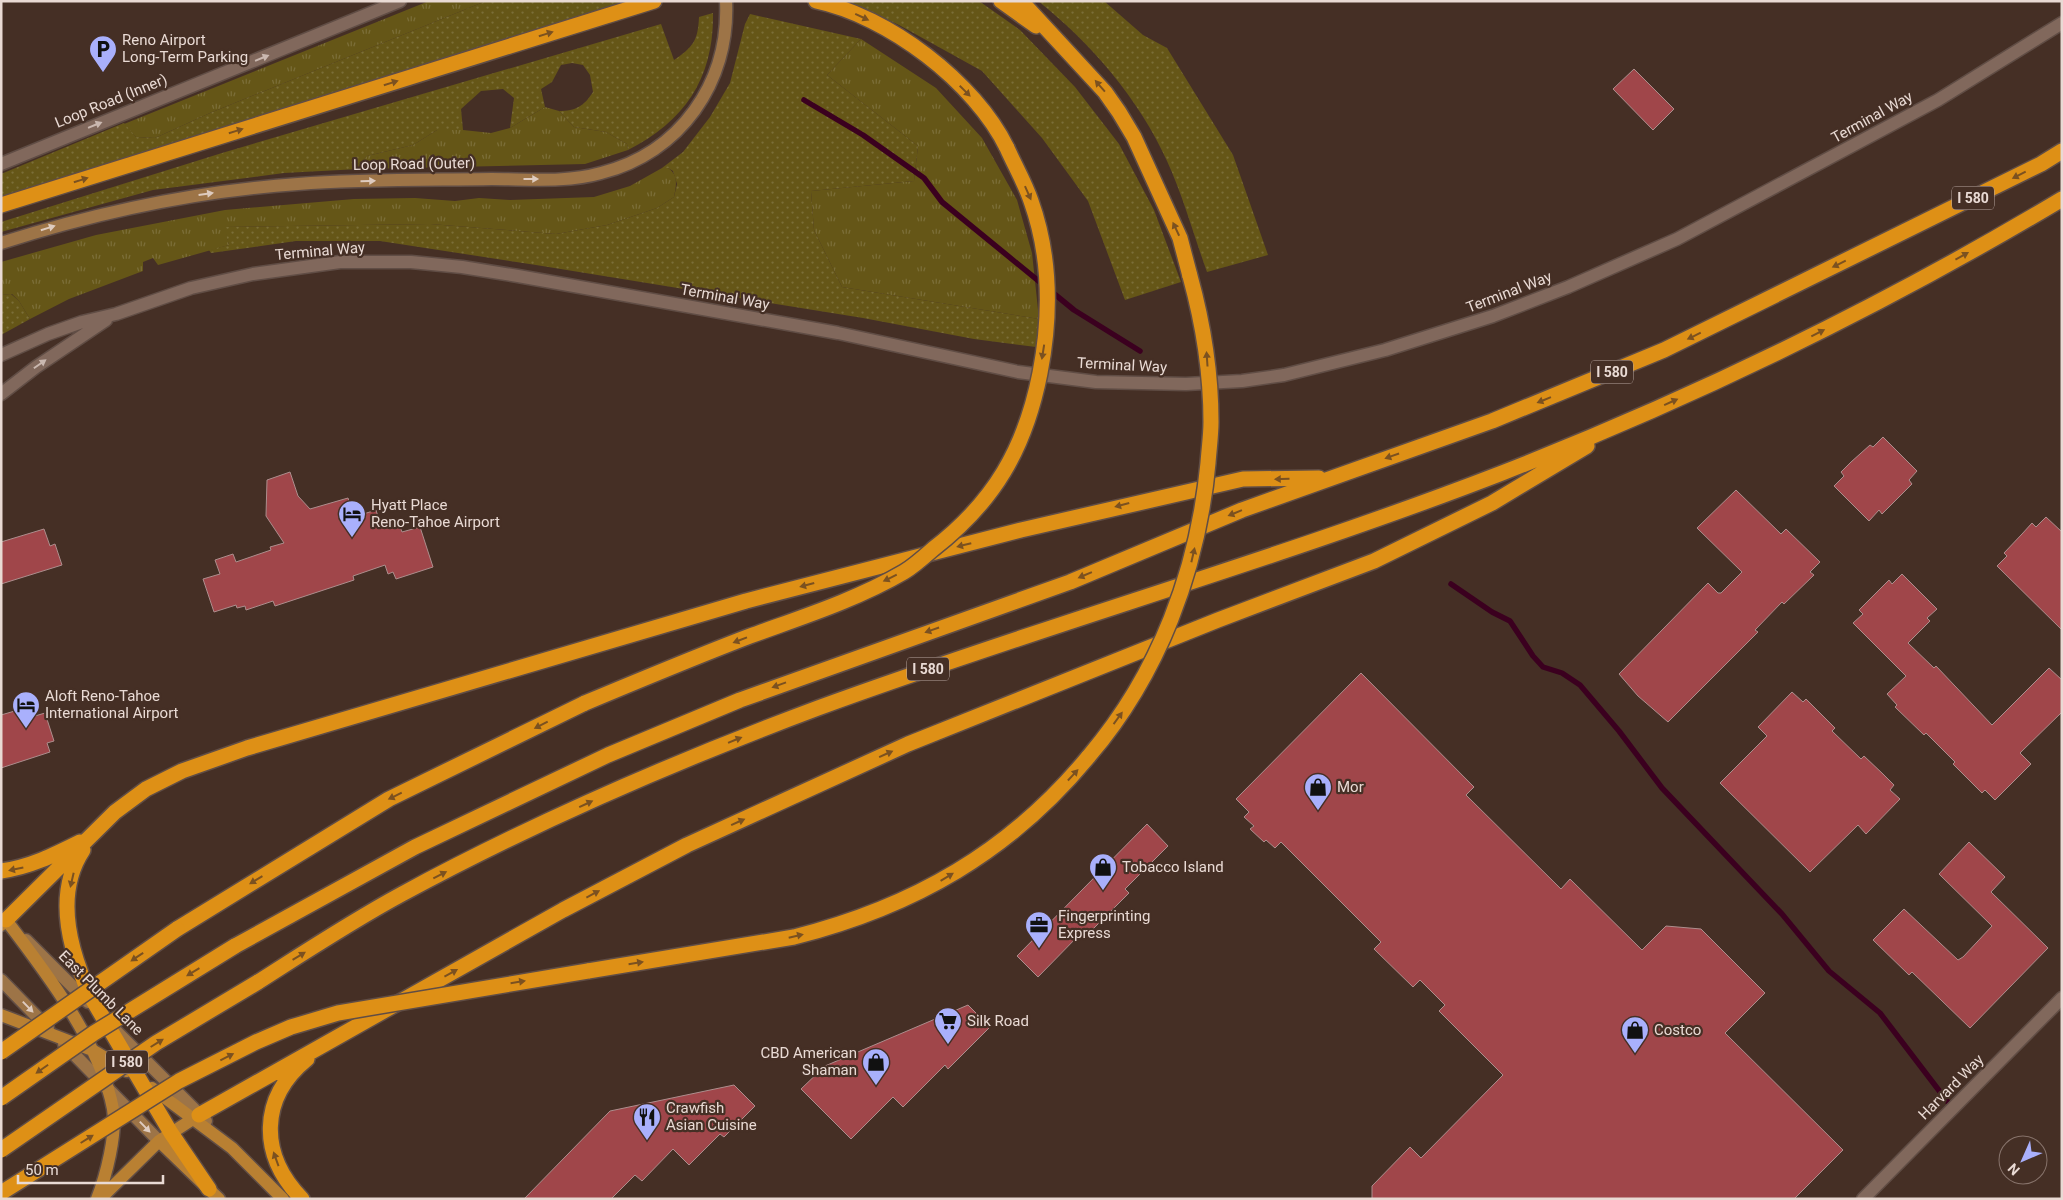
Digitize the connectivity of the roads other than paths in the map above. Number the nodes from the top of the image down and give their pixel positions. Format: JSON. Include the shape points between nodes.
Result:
{"nodes":[{"id":1,"x":400,"y":1,"type":"edge"},
{"id":2,"x":726,"y":1,"type":"edge"},
{"id":3,"x":816,"y":1,"type":"edge"},
{"id":4,"x":1001,"y":1,"type":"edge"},
{"id":5,"x":1021,"y":1,"type":"edge"},
{"id":6,"x":650,"y":2,"type":"edge"},
{"id":7,"x":2062,"y":23,"type":"edge"},
{"id":8,"x":1064,"y":46,"type":"junction"},
{"id":9,"x":2062,"y":151,"type":"edge"},
{"id":10,"x":1,"y":164,"type":"edge"},
{"id":11,"x":2062,"y":199,"type":"edge"},
{"id":12,"x":1,"y":205,"type":"edge"},
{"id":13,"x":1,"y":243,"type":"edge"},
{"id":14,"x":116,"y":314,"type":"junction"},
{"id":15,"x":1,"y":355,"type":"edge"},
{"id":16,"x":1,"y":394,"type":"edge"},
{"id":17,"x":1627,"y":422,"type":"junction"},
{"id":18,"x":1330,"y":478,"type":"junction"},
{"id":19,"x":92,"y":836,"type":"junction"},
{"id":20,"x":1,"y":871,"type":"edge"},
{"id":21,"x":3,"y":920,"type":"edge"},
{"id":22,"x":1,"y":980,"type":"edge"},
{"id":23,"x":2062,"y":998,"type":"edge"},
{"id":24,"x":1,"y":1015,"type":"edge"},
{"id":25,"x":105,"y":1020,"type":"junction"},
{"id":26,"x":54,"y":1034,"type":"junction"},
{"id":27,"x":332,"y":1039,"type":"junction"},
{"id":28,"x":92,"y":1050,"type":"junction"},
{"id":29,"x":1,"y":1052,"type":"edge"},
{"id":30,"x":138,"y":1077,"type":"junction"},
{"id":31,"x":106,"y":1087,"type":"junction"},
{"id":32,"x":1,"y":1098,"type":"edge"},
{"id":33,"x":196,"y":1116,"type":"junction"},
{"id":34,"x":165,"y":1137,"type":"junction"},
{"id":35,"x":1,"y":1150,"type":"edge"},
{"id":36,"x":1,"y":1193,"type":"edge"},
{"id":37,"x":214,"y":1194,"type":"edge"},
{"id":38,"x":98,"y":1199,"type":"edge"},
{"id":39,"x":283,"y":1199,"type":"edge"},
{"id":40,"x":302,"y":1199,"type":"edge"},
{"id":41,"x":1863,"y":1199,"type":"edge"}],
"edges":[{"from":10,"to":1,"type":"street","name":"Loop Road (Inner)","one_way":true},
{"from":13,"to":2,"type":"main road","name":"Loop Road (Outer)","one_way":true,"via":[[104,213],[251,188],[352,181],[569,179],[617,168],[667,141],[698,107],[720,56],[726,25]]},
{"from":3,"to":29,"type":"highway","one_way":true,"bridge":true,"via":[[858,14],[930,57],[971,96],[1007,148],[1031,199],[1046,269],[1048,316],[1043,354],[1030,416],[1013,454],[986,500],[959,530],[904,572],[834,605],[680,662],[585,703],[389,799],[177,929]]},
{"from":4,"to":8,"type":"highway"},
{"from":5,"to":8,"type":"highway"},
{"from":12,"to":6,"type":"highway","one_way":true},
{"from":7,"to":14,"type":"street","name":"Terminal Way","via":[[1929,105],[1677,238],[1568,287],[1493,316],[1385,350],[1284,375],[1186,384],[1096,382],[1018,372],[838,333],[518,276],[411,262],[340,262],[253,274],[191,288]]},
{"from":36,"to":8,"type":"highway","one_way":true,"bridge":true,"via":[[179,1081],[291,1027],[338,1013],[794,937],[823,930],[905,900],[968,864],[1020,826],[1089,756],[1124,710],[1171,622],[1190,565],[1204,507],[1211,422],[1206,348],[1180,238],[1134,137],[1105,92]]},
{"from":9,"to":18,"type":"highway","number":"I 580","one_way":true,"via":[[1664,350],[1492,421]]},
{"from":17,"to":11,"type":"highway","number":"I 580","one_way":true,"via":[[1772,356],[1863,310]]},
{"from":14,"to":15,"type":"street","name":"Terminal Way","via":[[48,334]]},
{"from":16,"to":14,"type":"street","name":"Terminal Way","one_way":true},
{"from":27,"to":17,"type":"highway","one_way":true,"via":[[687,845],[908,744],[1374,561],[1492,503]]},
{"from":35,"to":17,"type":"highway","number":"I 580","one_way":true,"bridge":true,"via":[[156,1043],[398,896],[589,802],[712,749],[920,672],[1416,504]]},
{"from":18,"to":19,"type":"highway","one_way":true,"via":[[1243,480],[1021,530],[746,601],[247,748],[146,789],[115,812]]},
{"from":18,"to":32,"type":"highway","number":"I 580","one_way":true,"bridge":true,"via":[[1242,510],[1070,582],[842,662],[672,727],[471,819],[235,946],[94,1033]]},
{"from":19,"to":20,"type":"highway","one_way":true,"via":[[44,860],[19,869]]},
{"from":19,"to":21,"type":"highway"},
{"from":19,"to":25,"type":"highway","one_way":true,"via":[[78,858],[72,877],[67,922],[80,975]]},
{"from":21,"to":25,"type":"main road","name":"East Plumb Lane"},
{"from":21,"to":28,"type":"main road","via":[[38,962]]},
{"from":22,"to":26,"type":"main road","one_way":true},
{"from":23,"to":41,"type":"street","name":"Harvard Way"},
{"from":24,"to":26,"type":"main road"},
{"from":25,"to":30,"type":"highway"},
{"from":25,"to":33,"type":"main road","name":"East Plumb Lane"},
{"from":26,"to":28,"type":"main road"},
{"from":26,"to":31,"type":"main road"},
{"from":27,"to":33,"type":"highway"},
{"from":40,"to":27,"type":"highway","one_way":true,"via":[[289,1186],[274,1157],[271,1141],[274,1103],[282,1085],[298,1066]]},
{"from":28,"to":30,"type":"main road"},
{"from":28,"to":31,"type":"main road"},
{"from":30,"to":33,"type":"main road"},
{"from":30,"to":34,"type":"highway"},
{"from":31,"to":34,"type":"main road","one_way":true},
{"from":31,"to":38,"type":"main road","via":[[113,1110],[110,1155]]},
{"from":33,"to":34,"type":"main road"},
{"from":33,"to":39,"type":"main road","name":"East Plumb Lane"},
{"from":34,"to":37,"type":"highway"},
{"from":34,"to":38,"type":"main road"}]}
